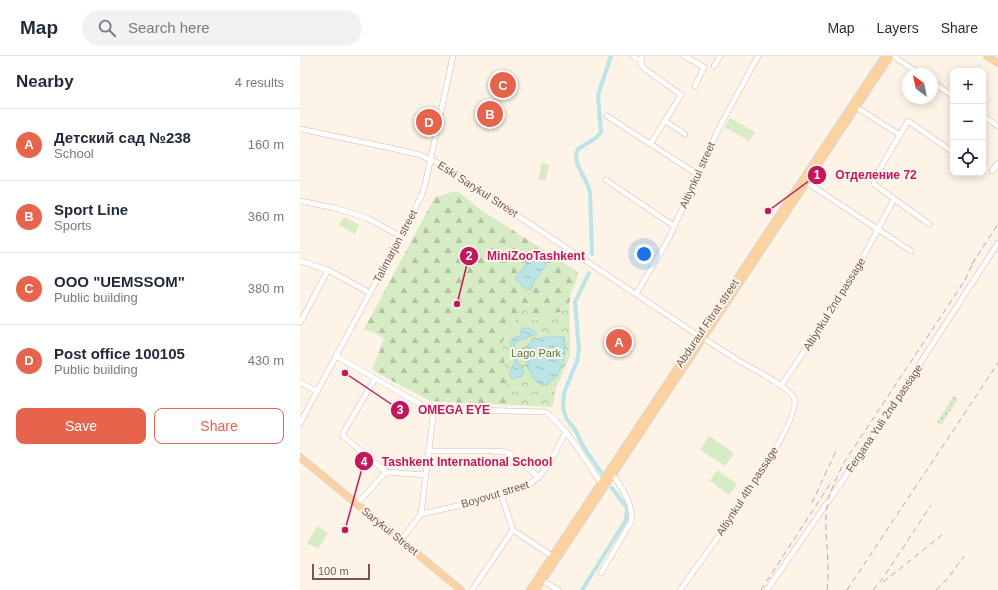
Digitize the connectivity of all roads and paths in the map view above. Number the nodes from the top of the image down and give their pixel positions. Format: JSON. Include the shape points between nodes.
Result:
{"nodes":[{"id":1,"x":453,"y":56,"type":"edge"},
{"id":2,"x":632,"y":56,"type":"edge"},
{"id":3,"x":684,"y":56,"type":"edge"},
{"id":4,"x":720,"y":56,"type":"edge"},
{"id":5,"x":758,"y":56,"type":"edge"},
{"id":6,"x":884,"y":56,"type":"edge"},
{"id":7,"x":891,"y":56,"type":"edge"},
{"id":8,"x":988,"y":56,"type":"edge"},
{"id":9,"x":642,"y":59,"type":"edge"},
{"id":10,"x":998,"y":63,"type":"edge"},
{"id":11,"x":714,"y":66,"type":"dead end"},
{"id":12,"x":910,"y":68,"type":"edge"},
{"id":13,"x":695,"y":86,"type":"dead end"},
{"id":14,"x":938,"y":86,"type":"edge"},
{"id":15,"x":950,"y":94,"type":"edge"},
{"id":16,"x":854,"y":106,"type":"junction"},
{"id":17,"x":607,"y":116,"type":"dead end"},
{"id":18,"x":986,"y":118,"type":"edge"},
{"id":19,"x":665,"y":121,"type":"junction"},
{"id":20,"x":998,"y":126,"type":"edge"},
{"id":21,"x":300,"y":129,"type":"edge"},
{"id":22,"x":685,"y":134,"type":"dead end"},
{"id":23,"x":900,"y":135,"type":"junction"},
{"id":24,"x":651,"y":143,"type":"junction"},
{"id":25,"x":950,"y":150,"type":"edge"},
{"id":26,"x":430,"y":159,"type":"junction"},
{"id":27,"x":998,"y":163,"type":"edge"},
{"id":28,"x":992,"y":171,"type":"dead end"},
{"id":29,"x":698,"y":174,"type":"junction"},
{"id":30,"x":606,"y":180,"type":"dead end"},
{"id":31,"x":805,"y":180,"type":"junction"},
{"id":32,"x":894,"y":199,"type":"junction"},
{"id":33,"x":300,"y":201,"type":"edge"},
{"id":34,"x":929,"y":224,"type":"dead end"},
{"id":35,"x":674,"y":226,"type":"junction"},
{"id":36,"x":878,"y":229,"type":"junction"},
{"id":37,"x":400,"y":236,"type":"junction"},
{"id":38,"x":998,"y":243,"type":"edge"},
{"id":39,"x":911,"y":251,"type":"dead end"},
{"id":40,"x":300,"y":261,"type":"edge"},
{"id":41,"x":328,"y":270,"type":"junction"},
{"id":42,"x":370,"y":293,"type":"junction"},
{"id":43,"x":636,"y":294,"type":"junction"},
{"id":44,"x":300,"y":306,"type":"edge"},
{"id":45,"x":306,"y":310,"type":"junction"},
{"id":46,"x":300,"y":322,"type":"edge"},
{"id":47,"x":701,"y":337,"type":"junction"},
{"id":48,"x":336,"y":356,"type":"junction"},
{"id":49,"x":375,"y":379,"type":"junction"},
{"id":50,"x":300,"y":382,"type":"edge"},
{"id":51,"x":781,"y":386,"type":"junction"},
{"id":52,"x":317,"y":392,"type":"junction"},
{"id":53,"x":434,"y":409,"type":"junction"},
{"id":54,"x":300,"y":423,"type":"edge"},
{"id":55,"x":566,"y":431,"type":"junction"},
{"id":56,"x":429,"y":452,"type":"junction"},
{"id":57,"x":300,"y":457,"type":"edge"},
{"id":58,"x":386,"y":472,"type":"junction"},
{"id":59,"x":426,"y":475,"type":"junction"},
{"id":60,"x":610,"y":476,"type":"junction"},
{"id":61,"x":539,"y":477,"type":"junction"},
{"id":62,"x":603,"y":483,"type":"junction"},
{"id":63,"x":501,"y":494,"type":"junction"},
{"id":64,"x":357,"y":504,"type":"junction"},
{"id":65,"x":421,"y":514,"type":"junction"},
{"id":66,"x":513,"y":530,"type":"junction"},
{"id":67,"x":401,"y":540,"type":"junction"},
{"id":68,"x":554,"y":558,"type":"junction"},
{"id":69,"x":601,"y":573,"type":"dead end"},
{"id":70,"x":542,"y":580,"type":"junction"},
{"id":71,"x":461,"y":590,"type":"edge"},
{"id":72,"x":472,"y":590,"type":"edge"},
{"id":73,"x":530,"y":590,"type":"edge"},
{"id":74,"x":536,"y":590,"type":"edge"},
{"id":75,"x":558,"y":590,"type":"edge"},
{"id":76,"x":680,"y":590,"type":"edge"},
{"id":77,"x":767,"y":590,"type":"edge"}],
"edges":[{"from":1,"to":26,"type":"street","name":"Talimarjon street"},
{"from":2,"to":9,"type":"street"},
{"from":3,"to":13,"type":"street","via":[[704,67]]},
{"from":4,"to":11,"type":"street"},
{"from":5,"to":29,"type":"street","name":"Altiynkul street","via":[[720,126]]},
{"from":6,"to":16,"type":"main road","name":"Abdurauf Fitrat street"},
{"from":7,"to":12,"type":"street"},
{"from":7,"to":16,"type":"main road","name":"Abdurauf Fitrat street"},
{"from":8,"to":10,"type":"main road"},
{"from":9,"to":19,"type":"street","via":[[641,65],[646,70],[681,95]]},
{"from":14,"to":15,"type":"street"},
{"from":16,"to":23,"type":"street"},
{"from":16,"to":31,"type":"main road","name":"Abdurauf Fitrat street"},
{"from":17,"to":24,"type":"street"},
{"from":18,"to":20,"type":"street"},
{"from":19,"to":22,"type":"street"},
{"from":19,"to":24,"type":"street"},
{"from":21,"to":26,"type":"street","name":"Eski Sarykul Street"},
{"from":23,"to":25,"type":"street","via":[[908,121]]},
{"from":23,"to":32,"type":"street","via":[[874,179],[874,183]]},
{"from":24,"to":29,"type":"street"},
{"from":26,"to":37,"type":"street","name":"Talimarjon street","via":[[423,191]]},
{"from":26,"to":43,"type":"street","name":"Eski Sarykul Street"},
{"from":27,"to":28,"type":"street"},
{"from":29,"to":35,"type":"street","name":"Altiynkul street"},
{"from":30,"to":35,"type":"street"},
{"from":31,"to":36,"type":"street"},
{"from":31,"to":47,"type":"main road","name":"Abdurauf Fitrat street"},
{"from":32,"to":34,"type":"street"},
{"from":32,"to":36,"type":"street","name":"Altiynkul 2nd passage"},
{"from":33,"to":37,"type":"street","via":[[367,218]]},
{"from":35,"to":43,"type":"street","name":"Altiynkul street"},
{"from":36,"to":39,"type":"street"},
{"from":36,"to":51,"type":"street","name":"Altiynkul 2nd passage","via":[[845,290]]},
{"from":37,"to":42,"type":"street","name":"Talimarjon street"},
{"from":38,"to":77,"type":"street","name":"Fergana Yuli 2nd passage","via":[[867,445]]},
{"from":40,"to":41,"type":"street"},
{"from":41,"to":42,"type":"street"},
{"from":41,"to":45,"type":"street"},
{"from":42,"to":48,"type":"street","name":"Talimarjon street"},
{"from":43,"to":47,"type":"street","name":"Eski Sarykul Street"},
{"from":44,"to":45,"type":"street"},
{"from":45,"to":46,"type":"street"},
{"from":47,"to":51,"type":"street","name":"Altiynkul 4th passage"},
{"from":47,"to":60,"type":"main road","name":"Abdurauf Fitrat street"},
{"from":48,"to":49,"type":"street"},
{"from":48,"to":52,"type":"street","name":"Talimarjon street"},
{"from":49,"to":53,"type":"street"},
{"from":49,"to":58,"type":"street","via":[[343,436]]},
{"from":50,"to":52,"type":"street"},
{"from":51,"to":76,"type":"street","name":"Altiynkul 4th passage","via":[[793,398],[795,406],[780,441]]},
{"from":52,"to":54,"type":"street","name":"Talimarjon street"},
{"from":53,"to":55,"type":"street","via":[[546,412]]},
{"from":53,"to":56,"type":"street"},
{"from":55,"to":61,"type":"street","name":"Boyovut street"},
{"from":55,"to":62,"type":"street"},
{"from":56,"to":59,"type":"street"},
{"from":56,"to":61,"type":"street","via":[[507,452]]},
{"from":57,"to":64,"type":"main road","name":"Sarykul Street"},
{"from":58,"to":59,"type":"street"},
{"from":58,"to":64,"type":"street"},
{"from":59,"to":65,"type":"street"},
{"from":60,"to":62,"type":"main road","name":"Abdurauf Fitrat street"},
{"from":60,"to":69,"type":"street","via":[[618,483],[632,515],[631,522]]},
{"from":61,"to":63,"type":"street","name":"Boyovut street","via":[[527,486]]},
{"from":62,"to":68,"type":"main road","name":"Abdurauf Fitrat street"},
{"from":63,"to":65,"type":"street","name":"Boyovut street"},
{"from":63,"to":66,"type":"street"},
{"from":64,"to":67,"type":"main road","name":"Sarykul Street"},
{"from":65,"to":67,"type":"street"},
{"from":66,"to":68,"type":"street"},
{"from":66,"to":72,"type":"street"},
{"from":67,"to":71,"type":"main road","name":"Sarykul Street"},
{"from":68,"to":70,"type":"main road","name":"Abdurauf Fitrat street"},
{"from":68,"to":73,"type":"main road","name":"Abdurauf Fitrat street"},
{"from":70,"to":74,"type":"main road","name":"Abdurauf Fitrat street"},
{"from":70,"to":75,"type":"street"}]}
